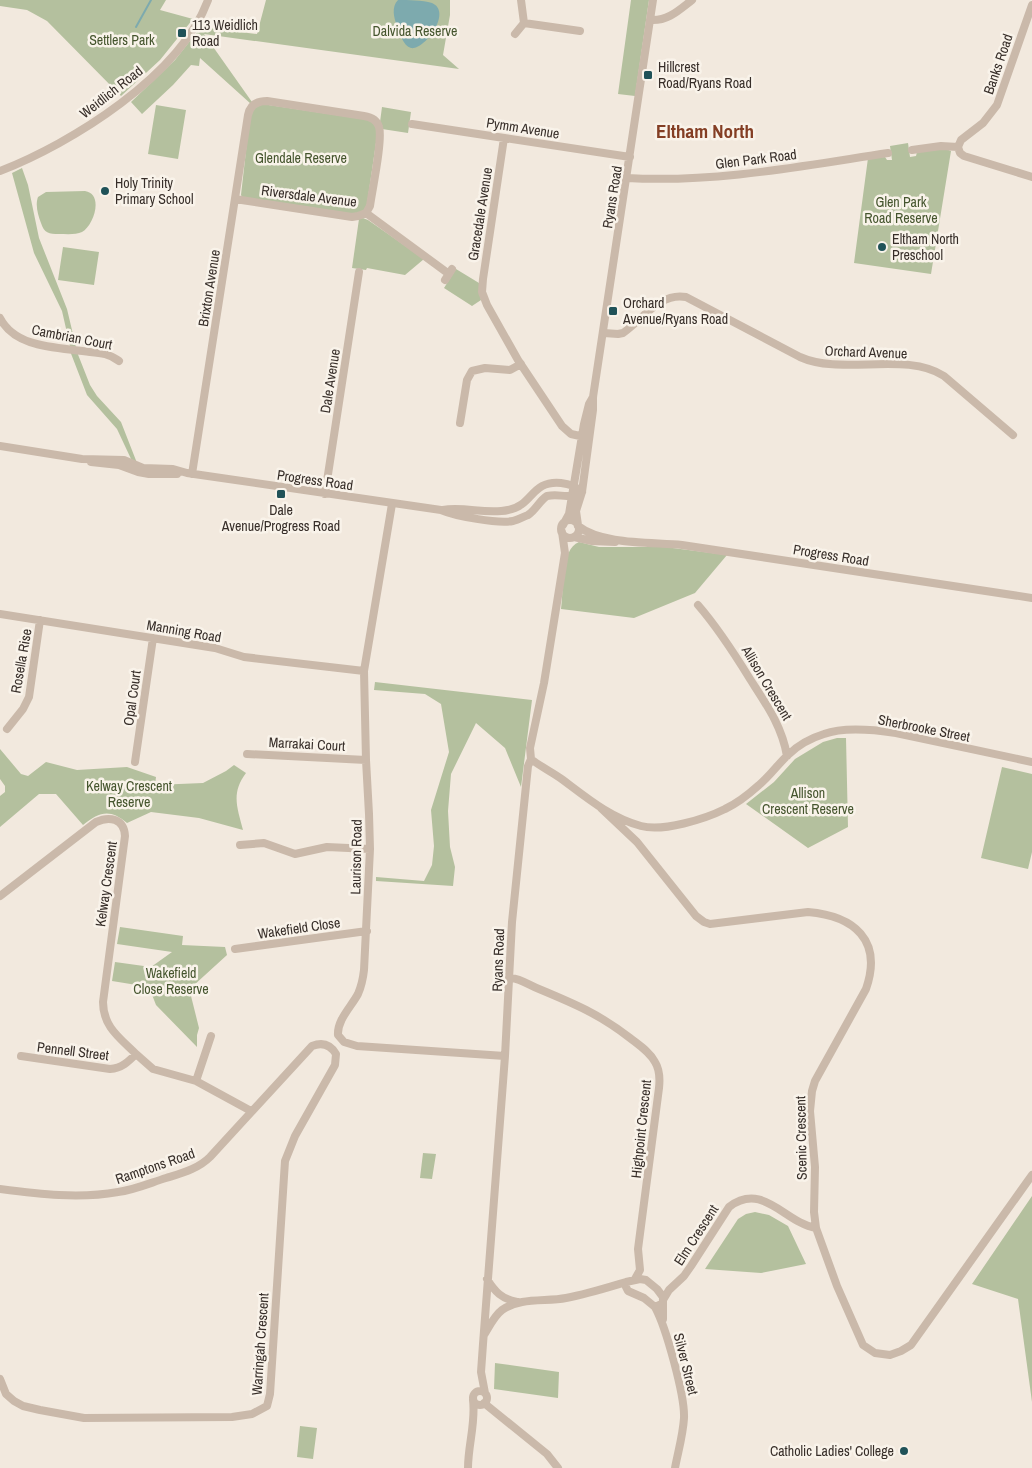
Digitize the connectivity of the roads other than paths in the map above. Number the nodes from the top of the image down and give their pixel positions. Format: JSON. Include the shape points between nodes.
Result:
{"nodes":[{"id":1,"x":208,"y":0,"type":"edge"},
{"id":2,"x":522,"y":0,"type":"edge"},
{"id":3,"x":653,"y":0,"type":"edge"},
{"id":4,"x":692,"y":0,"type":"edge"},
{"id":5,"x":1032,"y":5,"type":"edge"},
{"id":6,"x":651,"y":20,"type":"junction"},
{"id":7,"x":524,"y":23,"type":"junction"},
{"id":8,"x":580,"y":31,"type":"dead end"},
{"id":9,"x":515,"y":34,"type":"dead end"},
{"id":10,"x":412,"y":124,"type":"dead end"},
{"id":11,"x":504,"y":138,"type":"junction"},
{"id":12,"x":958,"y":148,"type":"junction"},
{"id":13,"x":912,"y":150,"type":"dead end"},
{"id":14,"x":888,"y":153,"type":"dead end"},
{"id":15,"x":630,"y":157,"type":"junction"},
{"id":16,"x":0,"y":171,"type":"edge"},
{"id":17,"x":1032,"y":177,"type":"edge"},
{"id":18,"x":627,"y":178,"type":"junction"},
{"id":19,"x":235,"y":199,"type":"junction"},
{"id":20,"x":366,"y":213,"type":"junction"},
{"id":21,"x":359,"y":271,"type":"dead end"},
{"id":22,"x":448,"y":275,"type":"dead end"},
{"id":23,"x":0,"y":318,"type":"edge"},
{"id":24,"x":604,"y":333,"type":"junction"},
{"id":25,"x":120,"y":361,"type":"dead end"},
{"id":26,"x":521,"y":364,"type":"junction"},
{"id":27,"x":460,"y":423,"type":"dead end"},
{"id":28,"x":1013,"y":435,"type":"dead end"},
{"id":29,"x":585,"y":437,"type":"junction"},
{"id":30,"x":0,"y":446,"type":"edge"},
{"id":31,"x":190,"y":474,"type":"junction"},
{"id":32,"x":573,"y":485,"type":"junction"},
{"id":33,"x":582,"y":492,"type":"junction"},
{"id":34,"x":325,"y":494,"type":"junction"},
{"id":35,"x":571,"y":497,"type":"junction"},
{"id":36,"x":392,"y":504,"type":"junction"},
{"id":37,"x":441,"y":510,"type":"junction"},
{"id":38,"x":578,"y":526,"type":"junction"},
{"id":39,"x":562,"y":529,"type":"junction"},
{"id":40,"x":574,"y":537,"type":"junction"},
{"id":41,"x":625,"y":541,"type":"junction"},
{"id":42,"x":565,"y":553,"type":"junction"},
{"id":43,"x":1032,"y":598,"type":"edge"},
{"id":44,"x":698,"y":605,"type":"dead end"},
{"id":45,"x":0,"y":614,"type":"edge"},
{"id":46,"x":40,"y":620,"type":"junction"},
{"id":47,"x":153,"y":638,"type":"junction"},
{"id":48,"x":364,"y":671,"type":"junction"},
{"id":49,"x":7,"y":729,"type":"dead end"},
{"id":50,"x":247,"y":754,"type":"dead end"},
{"id":51,"x":787,"y":756,"type":"junction"},
{"id":52,"x":531,"y":759,"type":"junction"},
{"id":53,"x":366,"y":760,"type":"junction"},
{"id":54,"x":135,"y":762,"type":"dead end"},
{"id":55,"x":1032,"y":762,"type":"edge"},
{"id":56,"x":601,"y":808,"type":"junction"},
{"id":57,"x":240,"y":845,"type":"dead end"},
{"id":58,"x":370,"y":850,"type":"junction"},
{"id":59,"x":0,"y":896,"type":"edge"},
{"id":60,"x":367,"y":931,"type":"junction"},
{"id":61,"x":234,"y":949,"type":"dead end"},
{"id":62,"x":510,"y":978,"type":"junction"},
{"id":63,"x":530,"y":985,"type":"junction"},
{"id":64,"x":510,"y":989,"type":"junction"},
{"id":65,"x":211,"y":1036,"type":"dead end"},
{"id":66,"x":328,"y":1045,"type":"joint"},
{"id":67,"x":136,"y":1054,"type":"junction"},
{"id":68,"x":21,"y":1056,"type":"dead end"},
{"id":69,"x":506,"y":1056,"type":"junction"},
{"id":70,"x":196,"y":1081,"type":"junction"},
{"id":71,"x":250,"y":1111,"type":"junction"},
{"id":72,"x":1032,"y":1175,"type":"edge"},
{"id":73,"x":0,"y":1188,"type":"edge"},
{"id":74,"x":816,"y":1228,"type":"junction"},
{"id":75,"x":638,"y":1258,"type":"junction"},
{"id":76,"x":487,"y":1279,"type":"junction"},
{"id":77,"x":635,"y":1279,"type":"junction"},
{"id":78,"x":646,"y":1280,"type":"junction"},
{"id":79,"x":680,"y":1280,"type":"junction"},
{"id":80,"x":626,"y":1282,"type":"junction"},
{"id":81,"x":653,"y":1286,"type":"junction"},
{"id":82,"x":597,"y":1291,"type":"junction"},
{"id":83,"x":628,"y":1291,"type":"junction"},
{"id":84,"x":519,"y":1303,"type":"junction"},
{"id":85,"x":660,"y":1304,"type":"junction"},
{"id":86,"x":483,"y":1336,"type":"junction"},
{"id":87,"x":481,"y":1372,"type":"junction"},
{"id":88,"x":0,"y":1379,"type":"edge"},
{"id":89,"x":485,"y":1393,"type":"junction"},
{"id":90,"x":474,"y":1396,"type":"junction"},
{"id":91,"x":483,"y":1404,"type":"junction"},
{"id":92,"x":473,"y":1426,"type":"junction"},
{"id":93,"x":468,"y":1468,"type":"edge"},
{"id":94,"x":558,"y":1468,"type":"edge"},
{"id":95,"x":676,"y":1468,"type":"edge"}],
"edges":[{"from":1,"to":16,"type":"street","name":"Weidlich Road","via":[[194,28],[178,49],[126,99],[64,141]]},
{"from":2,"to":7,"type":"street"},
{"from":3,"to":6,"type":"street","name":"Ryans Road"},
{"from":4,"to":6,"type":"street","via":[[668,18]]},
{"from":5,"to":12,"type":"street","name":"Banks Road","via":[[997,105],[984,123],[961,140]]},
{"from":6,"to":15,"type":"street","name":"Ryans Road"},
{"from":7,"to":8,"type":"street"},
{"from":7,"to":9,"type":"street"},
{"from":10,"to":11,"type":"street","name":"Pymm Avenue"},
{"from":11,"to":15,"type":"street","name":"Pymm Avenue"},
{"from":11,"to":26,"type":"street","name":"Gracedale Avenue","via":[[482,294]]},
{"from":12,"to":13,"type":"street","via":[[941,146]]},
{"from":12,"to":17,"type":"street","via":[[964,156]]},
{"from":14,"to":18,"type":"street","name":"Glen Park Road","via":[[728,176]]},
{"from":15,"to":18,"type":"street","name":"Ryans Road"},
{"from":18,"to":24,"type":"street","name":"Ryans Road"},
{"from":19,"to":20,"type":"street","name":"Riversdale Avenue","via":[[352,217]]},
{"from":19,"to":20,"type":"street","name":"Brixton Avenue","via":[[248,115],[252,106],[260,101],[368,117],[378,124],[380,139],[370,206]]},
{"from":19,"to":31,"type":"street","name":"Brixton Avenue"},
{"from":20,"to":22,"type":"street","name":"Riversdale Avenue"},
{"from":21,"to":34,"type":"street","name":"Dale Avenue"},
{"from":23,"to":25,"type":"street","name":"Cambrian Court","via":[[10,332],[26,341],[105,354]]},
{"from":24,"to":28,"type":"street","name":"Orchard Avenue","via":[[620,334],[663,300],[686,297],[806,360],[934,370]]},
{"from":24,"to":29,"type":"street","name":"Ryans Road","via":[[593,410]]},
{"from":26,"to":27,"type":"street","via":[[510,370],[485,368],[472,371],[467,380]]},
{"from":26,"to":29,"type":"street","via":[[562,426],[571,434]]},
{"from":29,"to":32,"type":"street","name":"Ryans Road"},
{"from":29,"to":33,"type":"street","name":"Ryans Road"},
{"from":30,"to":31,"type":"street","name":"Progress Road","via":[[82,459],[124,460],[143,468]]},
{"from":31,"to":34,"type":"street","name":"Progress Road"},
{"from":32,"to":33,"type":"street"},
{"from":32,"to":35,"type":"street","name":"Ryans Road"},
{"from":32,"to":37,"type":"street","name":"Progress Road","via":[[546,484],[520,506],[509,510]]},
{"from":33,"to":35,"type":"street","name":"Progress Road"},
{"from":33,"to":38,"type":"street","name":"Ryans Road","via":[[576,511]]},
{"from":34,"to":36,"type":"street","name":"Progress Road"},
{"from":35,"to":37,"type":"street","name":"Progress Road","via":[[547,496],[533,511],[513,521],[454,515]]},
{"from":35,"to":39,"type":"street","name":"Ryans Road","via":[[569,514]]},
{"from":36,"to":37,"type":"street","name":"Progress Road"},
{"from":36,"to":48,"type":"street","name":"Laurison Road"},
{"from":38,"to":39,"type":"street","via":[[570,521]]},
{"from":38,"to":40,"type":"street"},
{"from":38,"to":41,"type":"street","name":"Progress Road","via":[[591,534]]},
{"from":39,"to":40,"type":"street","via":[[568,538]]},
{"from":39,"to":42,"type":"street","name":"Ryans Road"},
{"from":40,"to":41,"type":"street","name":"Progress Road","via":[[592,542]]},
{"from":40,"to":42,"type":"street","name":"Ryans Road"},
{"from":41,"to":43,"type":"street","name":"Progress Road","via":[[690,546]]},
{"from":42,"to":52,"type":"street","name":"Ryans Road","via":[[530,748]]},
{"from":44,"to":51,"type":"street","name":"Allison Crescent","via":[[734,653],[774,716]]},
{"from":45,"to":46,"type":"street","name":"Manning Road"},
{"from":46,"to":47,"type":"street","name":"Manning Road"},
{"from":46,"to":49,"type":"street","name":"Rosella Rise","via":[[29,697]]},
{"from":47,"to":48,"type":"street","name":"Manning Road","via":[[244,656]]},
{"from":47,"to":54,"type":"street","name":"Opal Court"},
{"from":48,"to":53,"type":"street","name":"Laurison Road"},
{"from":50,"to":53,"type":"street","name":"Marrakai Court"},
{"from":51,"to":55,"type":"street","name":"Sherbrooke Street","via":[[806,741],[830,732],[875,730]]},
{"from":51,"to":56,"type":"street","via":[[742,799],[717,813],[690,821],[648,828]]},
{"from":52,"to":56,"type":"street"},
{"from":52,"to":62,"type":"street","name":"Ryans Road","via":[[513,913]]},
{"from":53,"to":58,"type":"street","name":"Laurison Road"},
{"from":56,"to":74,"type":"street","name":"Scenic Crescent","via":[[637,842],[704,922],[820,913],[844,920],[866,941],[871,962],[866,989],[820,1068],[812,1090],[810,1111]]},
{"from":57,"to":58,"type":"street","via":[[264,843],[295,854],[327,847]]},
{"from":58,"to":60,"type":"street","name":"Laurison Road"},
{"from":59,"to":67,"type":"street","name":"Kelway Crescent","via":[[96,822],[110,818],[123,825],[125,836],[103,1011],[113,1032]]},
{"from":60,"to":61,"type":"street","name":"Wakefield Close"},
{"from":60,"to":69,"type":"street","name":"Laurison Road","via":[[362,983],[339,1025],[338,1035],[344,1042],[357,1046]]},
{"from":62,"to":63,"type":"street","name":"Highpoint Crescent"},
{"from":62,"to":64,"type":"street","name":"Ryans Road"},
{"from":63,"to":64,"type":"street"},
{"from":63,"to":75,"type":"street","name":"Highpoint Crescent","via":[[600,1016],[639,1045],[659,1070]]},
{"from":64,"to":69,"type":"street","name":"Ryans Road"},
{"from":65,"to":70,"type":"street"},
{"from":66,"to":71,"type":"street","name":"Ramptons Road","via":[[312,1046]]},
{"from":66,"to":88,"type":"street","name":"Warringah Crescent","via":[[336,1054],[335,1065],[295,1136],[286,1161],[267,1406],[252,1414],[232,1417],[84,1418],[23,1406],[6,1394]]},
{"from":67,"to":68,"type":"street","name":"Pennell Street","via":[[125,1065],[110,1069]]},
{"from":67,"to":70,"type":"street","via":[[158,1072]]},
{"from":69,"to":76,"type":"street","name":"Ryans Road"},
{"from":70,"to":71,"type":"street"},
{"from":71,"to":73,"type":"street","name":"Ramptons Road","via":[[202,1164],[128,1190],[61,1196]]},
{"from":72,"to":74,"type":"street","name":"Scenic Crescent","via":[[911,1346],[890,1354],[875,1353],[863,1346]]},
{"from":74,"to":79,"type":"street","name":"Elm Crescent","via":[[768,1202],[752,1199],[734,1203]]},
{"from":75,"to":77,"type":"street","name":"Highpoint Crescent","via":[[640,1270]]},
{"from":75,"to":78,"type":"street","name":"Highpoint Crescent"},
{"from":76,"to":84,"type":"street","via":[[499,1295]]},
{"from":76,"to":86,"type":"street","name":"Ryans Road"},
{"from":77,"to":78,"type":"street"},
{"from":77,"to":80,"type":"street"},
{"from":78,"to":81,"type":"street","name":"Silver Street"},
{"from":79,"to":81,"type":"street","name":"Elm Crescent"},
{"from":79,"to":85,"type":"street","name":"Elm Crescent"},
{"from":80,"to":82,"type":"street"},
{"from":80,"to":83,"type":"street"},
{"from":81,"to":85,"type":"street","name":"Silver Street","via":[[661,1293]]},
{"from":82,"to":83,"type":"street"},
{"from":82,"to":84,"type":"street"},
{"from":83,"to":85,"type":"street"},
{"from":84,"to":86,"type":"street","via":[[498,1313]]},
{"from":85,"to":95,"type":"street","name":"Silver Street","via":[[682,1397],[684,1418]]},
{"from":86,"to":87,"type":"street","name":"Ryans Road"},
{"from":87,"to":89,"type":"street","name":"Ryans Road"},
{"from":87,"to":90,"type":"street","name":"Ryans Road"},
{"from":89,"to":90,"type":"street","via":[[481,1391]]},
{"from":89,"to":91,"type":"street"},
{"from":90,"to":91,"type":"street","via":[[476,1404]]},
{"from":90,"to":92,"type":"street","name":"Ryans Road"},
{"from":91,"to":92,"type":"street","name":"Ryans Road"},
{"from":91,"to":94,"type":"street","via":[[547,1454]]},
{"from":92,"to":93,"type":"street","name":"Ryans Road"}]}
